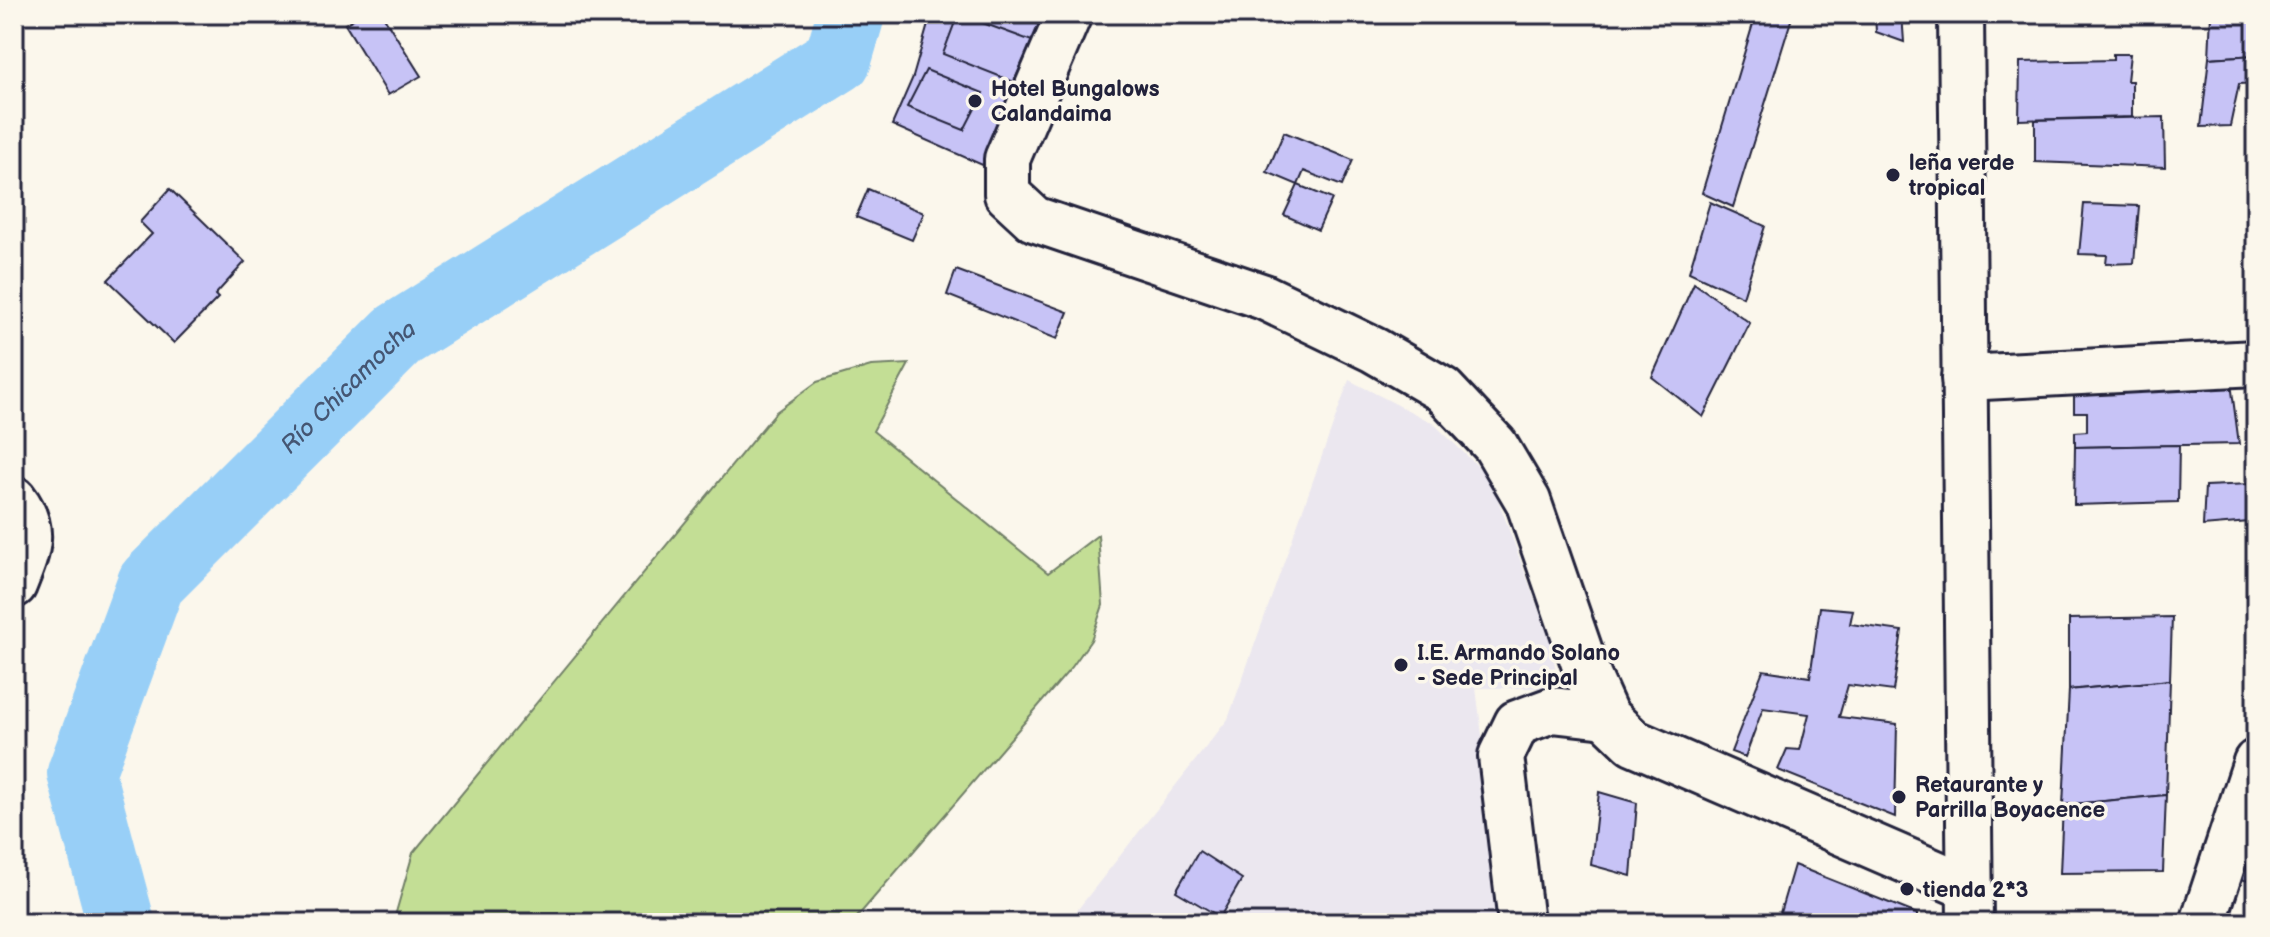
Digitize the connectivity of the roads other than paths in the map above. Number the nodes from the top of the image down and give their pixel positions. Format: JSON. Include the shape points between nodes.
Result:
{"nodes":[{"id":1,"x":1069,"y":14,"type":"edge"},
{"id":2,"x":1961,"y":14,"type":"edge"},
{"id":3,"x":2256,"y":363,"type":"edge"},
{"id":4,"x":1964,"y":378,"type":"junction"},
{"id":5,"x":14,"y":499,"type":"edge"},
{"id":6,"x":14,"y":585,"type":"edge"},
{"id":7,"x":1606,"y":716,"type":"junction"},
{"id":8,"x":2256,"y":762,"type":"edge"},
{"id":9,"x":1970,"y":905,"type":"edge"},
{"id":10,"x":1521,"y":923,"type":"edge"},
{"id":11,"x":2203,"y":923,"type":"edge"}],
"edges":[{"from":1,"to":7,"type":"street","via":[[1007,159],[1007,194],[1034,219],[1264,297],[1443,390],[1495,445],[1528,501]]},
{"from":2,"to":4,"type":"street"},
{"from":3,"to":4,"type":"street"},
{"from":4,"to":9,"type":"street"},
{"from":5,"to":6,"type":"street","via":[[30,532]]},
{"from":7,"to":9,"type":"street","via":[[1633,742]]},
{"from":7,"to":10,"type":"street","via":[[1552,710],[1517,723],[1501,756]]},
{"from":8,"to":11,"type":"street"}]}
